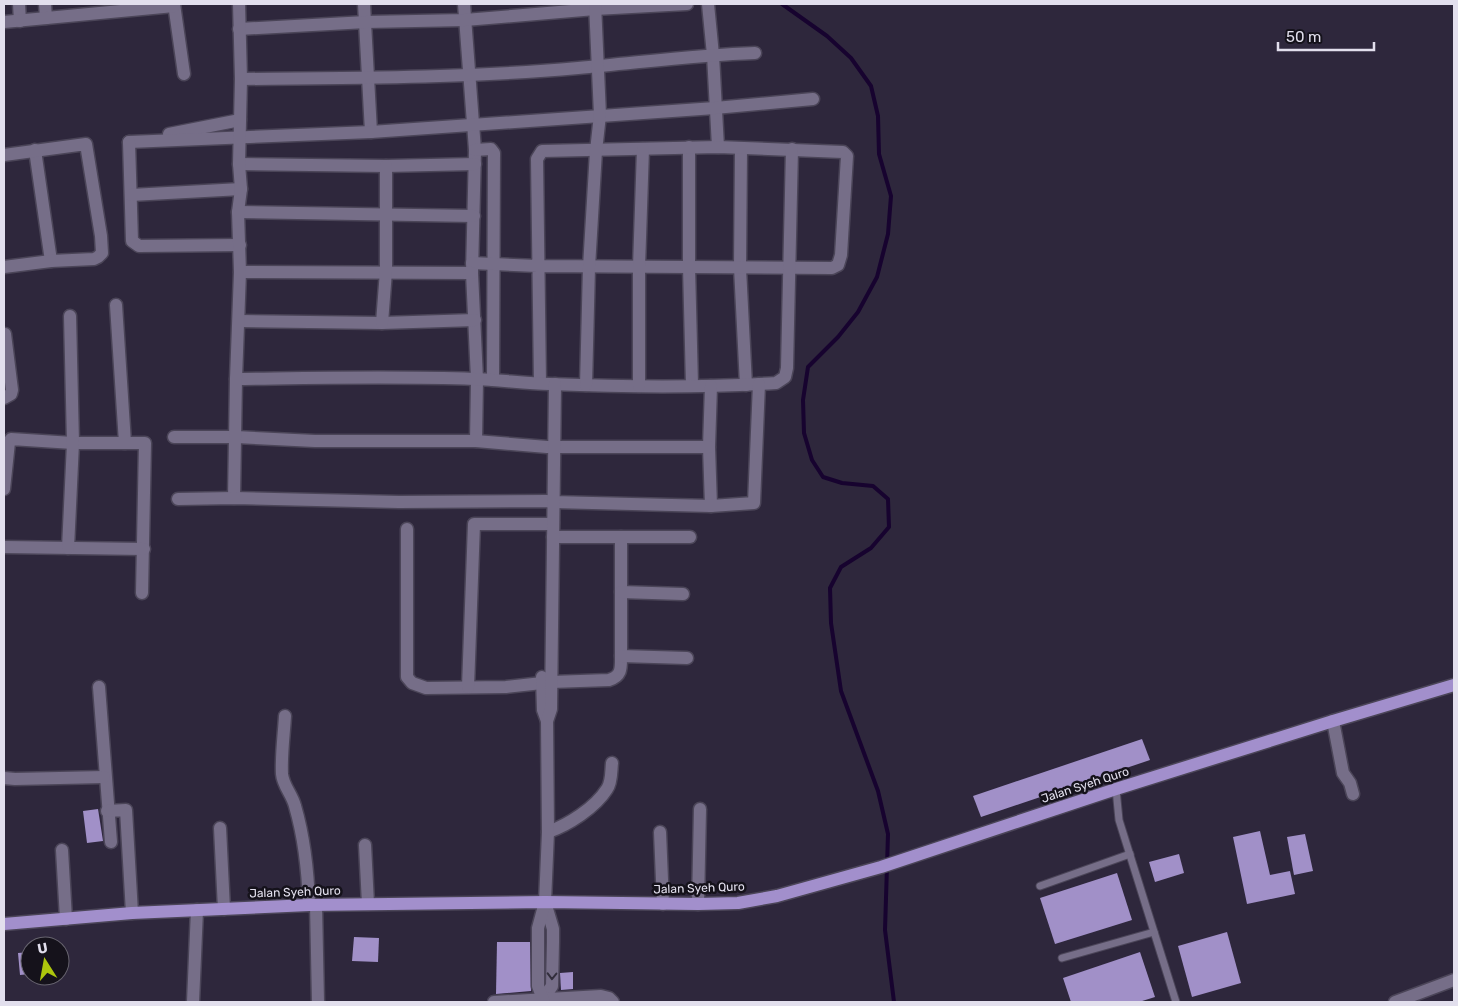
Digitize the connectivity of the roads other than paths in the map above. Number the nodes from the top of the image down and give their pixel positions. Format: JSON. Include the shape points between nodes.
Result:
{"nodes":[{"id":1,"x":19,"y":4,"type":"edge"},
{"id":2,"x":45,"y":4,"type":"edge"},
{"id":3,"x":240,"y":4,"type":"edge"},
{"id":4,"x":364,"y":4,"type":"edge"},
{"id":5,"x":464,"y":4,"type":"edge"},
{"id":6,"x":687,"y":4,"type":"edge"},
{"id":7,"x":708,"y":4,"type":"edge"},
{"id":8,"x":174,"y":5,"type":"edge"},
{"id":9,"x":595,"y":6,"type":"edge"},
{"id":10,"x":92,"y":9,"type":"edge"},
{"id":11,"x":73,"y":10,"type":"edge"},
{"id":12,"x":46,"y":18,"type":"junction"},
{"id":13,"x":465,"y":20,"type":"junction"},
{"id":14,"x":20,"y":21,"type":"junction"},
{"id":15,"x":4,"y":22,"type":"edge"},
{"id":16,"x":366,"y":22,"type":"junction"},
{"id":17,"x":239,"y":29,"type":"junction"},
{"id":18,"x":755,"y":53,"type":"dead end"},
{"id":19,"x":713,"y":54,"type":"junction"},
{"id":20,"x":597,"y":65,"type":"junction"},
{"id":21,"x":184,"y":74,"type":"dead end"},
{"id":22,"x":469,"y":75,"type":"junction"},
{"id":23,"x":370,"y":78,"type":"junction"},
{"id":24,"x":241,"y":79,"type":"junction"},
{"id":25,"x":813,"y":98,"type":"dead end"},
{"id":26,"x":715,"y":108,"type":"junction"},
{"id":27,"x":600,"y":115,"type":"junction"},
{"id":28,"x":240,"y":120,"type":"junction"},
{"id":29,"x":474,"y":124,"type":"junction"},
{"id":30,"x":372,"y":132,"type":"junction"},
{"id":31,"x":240,"y":138,"type":"junction"},
{"id":32,"x":129,"y":142,"type":"junction"},
{"id":33,"x":689,"y":147,"type":"junction"},
{"id":34,"x":718,"y":147,"type":"junction"},
{"id":35,"x":642,"y":149,"type":"junction"},
{"id":36,"x":741,"y":149,"type":"junction"},
{"id":37,"x":792,"y":149,"type":"junction"},
{"id":38,"x":35,"y":150,"type":"junction"},
{"id":39,"x":475,"y":150,"type":"junction"},
{"id":40,"x":596,"y":151,"type":"junction"},
{"id":41,"x":4,"y":155,"type":"edge"},
{"id":42,"x":238,"y":164,"type":"junction"},
{"id":43,"x":475,"y":164,"type":"junction"},
{"id":44,"x":386,"y":166,"type":"junction"},
{"id":45,"x":240,"y":189,"type":"junction"},
{"id":46,"x":131,"y":196,"type":"junction"},
{"id":47,"x":238,"y":212,"type":"junction"},
{"id":48,"x":386,"y":214,"type":"junction"},
{"id":49,"x":474,"y":216,"type":"junction"},
{"id":50,"x":240,"y":245,"type":"junction"},
{"id":51,"x":51,"y":261,"type":"junction"},
{"id":52,"x":493,"y":265,"type":"junction"},
{"id":53,"x":537,"y":266,"type":"junction"},
{"id":54,"x":4,"y":267,"type":"edge"},
{"id":55,"x":589,"y":267,"type":"junction"},
{"id":56,"x":639,"y":267,"type":"junction"},
{"id":57,"x":689,"y":267,"type":"junction"},
{"id":58,"x":472,"y":268,"type":"junction"},
{"id":59,"x":740,"y":268,"type":"junction"},
{"id":60,"x":789,"y":268,"type":"junction"},
{"id":61,"x":386,"y":271,"type":"junction"},
{"id":62,"x":240,"y":272,"type":"junction"},
{"id":63,"x":116,"y":305,"type":"dead end"},
{"id":64,"x":70,"y":316,"type":"dead end"},
{"id":65,"x":239,"y":320,"type":"junction"},
{"id":66,"x":475,"y":320,"type":"junction"},
{"id":67,"x":382,"y":323,"type":"junction"},
{"id":68,"x":5,"y":342,"type":"edge"},
{"id":69,"x":236,"y":379,"type":"junction"},
{"id":70,"x":477,"y":379,"type":"junction"},
{"id":71,"x":493,"y":380,"type":"junction"},
{"id":72,"x":547,"y":384,"type":"junction"},
{"id":73,"x":759,"y":384,"type":"junction"},
{"id":74,"x":586,"y":385,"type":"junction"},
{"id":75,"x":692,"y":385,"type":"junction"},
{"id":76,"x":746,"y":385,"type":"junction"},
{"id":77,"x":639,"y":386,"type":"junction"},
{"id":78,"x":711,"y":386,"type":"junction"},
{"id":79,"x":4,"y":398,"type":"edge"},
{"id":80,"x":174,"y":437,"type":"dead end"},
{"id":81,"x":236,"y":437,"type":"junction"},
{"id":82,"x":476,"y":442,"type":"junction"},
{"id":83,"x":73,"y":443,"type":"junction"},
{"id":84,"x":125,"y":443,"type":"junction"},
{"id":85,"x":550,"y":447,"type":"junction"},
{"id":86,"x":710,"y":447,"type":"junction"},
{"id":87,"x":4,"y":481,"type":"edge"},
{"id":88,"x":4,"y":488,"type":"edge"},
{"id":89,"x":234,"y":498,"type":"junction"},
{"id":90,"x":178,"y":499,"type":"dead end"},
{"id":91,"x":550,"y":501,"type":"junction"},
{"id":92,"x":712,"y":506,"type":"junction"},
{"id":93,"x":550,"y":524,"type":"junction"},
{"id":94,"x":407,"y":529,"type":"dead end"},
{"id":95,"x":553,"y":537,"type":"junction"},
{"id":96,"x":621,"y":537,"type":"junction"},
{"id":97,"x":690,"y":537,"type":"dead end"},
{"id":98,"x":4,"y":547,"type":"edge"},
{"id":99,"x":68,"y":548,"type":"junction"},
{"id":100,"x":144,"y":549,"type":"junction"},
{"id":101,"x":621,"y":592,"type":"junction"},
{"id":102,"x":142,"y":593,"type":"dead end"},
{"id":103,"x":683,"y":594,"type":"dead end"},
{"id":104,"x":621,"y":656,"type":"junction"},
{"id":105,"x":687,"y":658,"type":"dead end"},
{"id":106,"x":546,"y":683,"type":"junction"},
{"id":107,"x":1454,"y":685,"type":"edge"},
{"id":108,"x":99,"y":687,"type":"dead end"},
{"id":109,"x":468,"y":687,"type":"junction"},
{"id":110,"x":285,"y":716,"type":"dead end"},
{"id":111,"x":1333,"y":721,"type":"junction"},
{"id":112,"x":612,"y":763,"type":"dead end"},
{"id":113,"x":104,"y":777,"type":"junction"},
{"id":114,"x":4,"y":778,"type":"edge"},
{"id":115,"x":1116,"y":788,"type":"junction"},
{"id":116,"x":1353,"y":794,"type":"dead end"},
{"id":117,"x":700,"y":809,"type":"dead end"},
{"id":118,"x":107,"y":811,"type":"junction"},
{"id":119,"x":220,"y":828,"type":"dead end"},
{"id":120,"x":548,"y":832,"type":"junction"},
{"id":121,"x":660,"y":832,"type":"dead end"},
{"id":122,"x":110,"y":842,"type":"dead end"},
{"id":123,"x":365,"y":845,"type":"dead end"},
{"id":124,"x":62,"y":850,"type":"dead end"},
{"id":125,"x":1130,"y":854,"type":"junction"},
{"id":126,"x":1040,"y":886,"type":"dead end"},
{"id":127,"x":545,"y":902,"type":"junction"},
{"id":128,"x":368,"y":904,"type":"junction"},
{"id":129,"x":663,"y":904,"type":"junction"},
{"id":130,"x":698,"y":904,"type":"junction"},
{"id":131,"x":312,"y":905,"type":"junction"},
{"id":132,"x":224,"y":909,"type":"junction"},
{"id":133,"x":197,"y":910,"type":"junction"},
{"id":134,"x":132,"y":913,"type":"junction"},
{"id":135,"x":66,"y":919,"type":"junction"},
{"id":136,"x":4,"y":924,"type":"edge"},
{"id":137,"x":1154,"y":932,"type":"junction"},
{"id":138,"x":1062,"y":958,"type":"dead end"},
{"id":139,"x":1454,"y":980,"type":"edge"},
{"id":140,"x":544,"y":1001,"type":"edge"},
{"id":141,"x":193,"y":1002,"type":"edge"},
{"id":142,"x":318,"y":1002,"type":"edge"},
{"id":143,"x":494,"y":1002,"type":"edge"},
{"id":144,"x":613,"y":1002,"type":"edge"},
{"id":145,"x":1176,"y":1002,"type":"edge"},
{"id":146,"x":1395,"y":1002,"type":"edge"}],
"edges":[{"from":1,"to":14,"type":"street"},
{"from":2,"to":12,"type":"street"},
{"from":3,"to":17,"type":"street"},
{"from":4,"to":16,"type":"street"},
{"from":5,"to":13,"type":"street"},
{"from":6,"to":9,"type":"street"},
{"from":7,"to":19,"type":"street"},
{"from":8,"to":10,"type":"street"},
{"from":8,"to":21,"type":"street"},
{"from":9,"to":13,"type":"street"},
{"from":9,"to":20,"type":"street"},
{"from":10,"to":11,"type":"street"},
{"from":11,"to":12,"type":"street"},
{"from":12,"to":14,"type":"street"},
{"from":13,"to":16,"type":"street"},
{"from":13,"to":22,"type":"street"},
{"from":14,"to":15,"type":"street"},
{"from":16,"to":17,"type":"street"},
{"from":16,"to":23,"type":"street"},
{"from":17,"to":24,"type":"street"},
{"from":18,"to":19,"type":"street"},
{"from":19,"to":20,"type":"street"},
{"from":19,"to":26,"type":"street"},
{"from":20,"to":22,"type":"street"},
{"from":20,"to":27,"type":"street"},
{"from":22,"to":23,"type":"street"},
{"from":22,"to":29,"type":"street"},
{"from":23,"to":24,"type":"street"},
{"from":23,"to":30,"type":"street"},
{"from":24,"to":28,"type":"street"},
{"from":25,"to":26,"type":"street"},
{"from":26,"to":27,"type":"street"},
{"from":26,"to":34,"type":"street"},
{"from":27,"to":29,"type":"street"},
{"from":27,"to":40,"type":"street"},
{"from":28,"to":31,"type":"street"},
{"from":28,"to":32,"type":"street"},
{"from":29,"to":30,"type":"street"},
{"from":29,"to":39,"type":"street"},
{"from":30,"to":31,"type":"street"},
{"from":31,"to":32,"type":"street"},
{"from":31,"to":42,"type":"street"},
{"from":32,"to":46,"type":"street"},
{"from":33,"to":34,"type":"street"},
{"from":33,"to":35,"type":"street"},
{"from":33,"to":57,"type":"street"},
{"from":34,"to":36,"type":"street"},
{"from":35,"to":40,"type":"street"},
{"from":35,"to":56,"type":"street"},
{"from":36,"to":37,"type":"street"},
{"from":36,"to":59,"type":"street"},
{"from":37,"to":60,"type":"street"},
{"from":37,"to":60,"type":"street","via":[[842,152],[848,158],[838,265],[832,268]]},
{"from":38,"to":41,"type":"street"},
{"from":38,"to":51,"type":"street"},
{"from":38,"to":51,"type":"street","via":[[86,144],[101,236],[102,253],[98,257]]},
{"from":39,"to":43,"type":"street"},
{"from":39,"to":52,"type":"street","via":[[491,149],[494,153]]},
{"from":40,"to":53,"type":"street","via":[[546,150],[539,154]]},
{"from":40,"to":55,"type":"street"},
{"from":42,"to":44,"type":"street"},
{"from":42,"to":45,"type":"street"},
{"from":43,"to":44,"type":"street"},
{"from":43,"to":49,"type":"street"},
{"from":44,"to":48,"type":"street"},
{"from":45,"to":46,"type":"street"},
{"from":45,"to":47,"type":"street"},
{"from":46,"to":50,"type":"street","via":[[132,241],[137,245]]},
{"from":47,"to":48,"type":"street"},
{"from":47,"to":50,"type":"street"},
{"from":48,"to":49,"type":"street"},
{"from":48,"to":61,"type":"street"},
{"from":49,"to":58,"type":"street"},
{"from":50,"to":62,"type":"street"},
{"from":51,"to":54,"type":"street"},
{"from":52,"to":53,"type":"street"},
{"from":52,"to":58,"type":"street"},
{"from":52,"to":71,"type":"street"},
{"from":53,"to":55,"type":"street"},
{"from":53,"to":72,"type":"street"},
{"from":55,"to":56,"type":"street"},
{"from":55,"to":74,"type":"street"},
{"from":56,"to":57,"type":"street"},
{"from":56,"to":77,"type":"street"},
{"from":57,"to":59,"type":"street"},
{"from":57,"to":75,"type":"street"},
{"from":58,"to":61,"type":"street"},
{"from":58,"to":66,"type":"street"},
{"from":59,"to":60,"type":"street"},
{"from":59,"to":76,"type":"street"},
{"from":60,"to":73,"type":"street","via":[[788,368],[785,378],[776,383]]},
{"from":61,"to":62,"type":"street"},
{"from":61,"to":67,"type":"street"},
{"from":62,"to":65,"type":"street"},
{"from":63,"to":84,"type":"street"},
{"from":64,"to":83,"type":"street"},
{"from":65,"to":67,"type":"street"},
{"from":65,"to":69,"type":"street"},
{"from":66,"to":67,"type":"street"},
{"from":66,"to":70,"type":"street"},
{"from":68,"to":79,"type":"street","via":[[12,390]]},
{"from":69,"to":70,"type":"street"},
{"from":69,"to":81,"type":"street"},
{"from":70,"to":71,"type":"street"},
{"from":70,"to":82,"type":"street"},
{"from":71,"to":72,"type":"street"},
{"from":72,"to":74,"type":"street"},
{"from":72,"to":85,"type":"street"},
{"from":73,"to":76,"type":"street"},
{"from":73,"to":92,"type":"street","via":[[754,503]]},
{"from":74,"to":77,"type":"street"},
{"from":75,"to":77,"type":"street"},
{"from":75,"to":78,"type":"street"},
{"from":76,"to":78,"type":"street"},
{"from":78,"to":86,"type":"street"},
{"from":80,"to":81,"type":"street"},
{"from":81,"to":82,"type":"street"},
{"from":81,"to":89,"type":"street"},
{"from":82,"to":85,"type":"street"},
{"from":83,"to":84,"type":"street"},
{"from":83,"to":87,"type":"street","via":[[11,439]]},
{"from":83,"to":99,"type":"street"},
{"from":84,"to":100,"type":"street","via":[[145,443]]},
{"from":85,"to":86,"type":"street"},
{"from":85,"to":91,"type":"street"},
{"from":86,"to":92,"type":"street"},
{"from":87,"to":88,"type":"street"},
{"from":89,"to":90,"type":"street"},
{"from":89,"to":91,"type":"street"},
{"from":91,"to":92,"type":"street"},
{"from":91,"to":93,"type":"street"},
{"from":93,"to":95,"type":"street"},
{"from":93,"to":106,"type":"street"},
{"from":93,"to":109,"type":"street","via":[[474,524]]},
{"from":94,"to":109,"type":"street","via":[[407,677],[412,683],[426,688]]},
{"from":95,"to":96,"type":"street"},
{"from":95,"to":106,"type":"street"},
{"from":96,"to":97,"type":"street"},
{"from":96,"to":101,"type":"street"},
{"from":98,"to":99,"type":"street"},
{"from":99,"to":100,"type":"street"},
{"from":100,"to":102,"type":"street"},
{"from":101,"to":103,"type":"street"},
{"from":101,"to":104,"type":"street"},
{"from":104,"to":105,"type":"street"},
{"from":104,"to":106,"type":"street","via":[[621,672],[616,678]]},
{"from":106,"to":109,"type":"street"},
{"from":106,"to":120,"type":"street","via":[[551,709],[548,722]]},
{"from":107,"to":111,"type":"main road","name":"Jalan Syeh Quro"},
{"from":108,"to":113,"type":"street"},
{"from":110,"to":131,"type":"street","via":[[282,774],[300,824]]},
{"from":111,"to":115,"type":"main road","name":"Jalan Syeh Quro"},
{"from":111,"to":116,"type":"street","via":[[1343,773]]},
{"from":112,"to":120,"type":"street","via":[[607,790],[565,826]]},
{"from":113,"to":114,"type":"street"},
{"from":113,"to":118,"type":"street"},
{"from":115,"to":125,"type":"lane","via":[[1119,820]]},
{"from":115,"to":130,"type":"main road","name":"Jalan Syeh Quro","via":[[881,867],[777,896],[738,903]]},
{"from":117,"to":130,"type":"street"},
{"from":118,"to":122,"type":"street"},
{"from":118,"to":134,"type":"street","via":[[126,810]]},
{"from":119,"to":132,"type":"street"},
{"from":120,"to":127,"type":"street"},
{"from":121,"to":129,"type":"street"},
{"from":123,"to":128,"type":"street"},
{"from":124,"to":135,"type":"street"},
{"from":125,"to":126,"type":"lane"},
{"from":125,"to":137,"type":"lane"},
{"from":127,"to":128,"type":"main road","name":"Jalan Syeh Quro"},
{"from":127,"to":129,"type":"main road","name":"Jalan Syeh Quro"},
{"from":127,"to":140,"type":"street","via":[[538,928],[538,986]]},
{"from":128,"to":131,"type":"main road","name":"Jalan Syeh Quro"},
{"from":129,"to":130,"type":"main road","name":"Jalan Syeh Quro"},
{"from":131,"to":132,"type":"main road","name":"Jalan Syeh Quro"},
{"from":131,"to":142,"type":"street"},
{"from":132,"to":133,"type":"main road","name":"Jalan Syeh Quro"},
{"from":133,"to":134,"type":"main road","name":"Jalan Syeh Quro"},
{"from":133,"to":141,"type":"street"},
{"from":134,"to":135,"type":"main road","name":"Jalan Syeh Quro"},
{"from":135,"to":136,"type":"main road","name":"Jalan Syeh Quro"},
{"from":137,"to":138,"type":"lane"},
{"from":137,"to":145,"type":"lane"},
{"from":139,"to":146,"type":"street"},
{"from":140,"to":143,"type":"street"},
{"from":140,"to":144,"type":"street","via":[[601,996]]}]}
